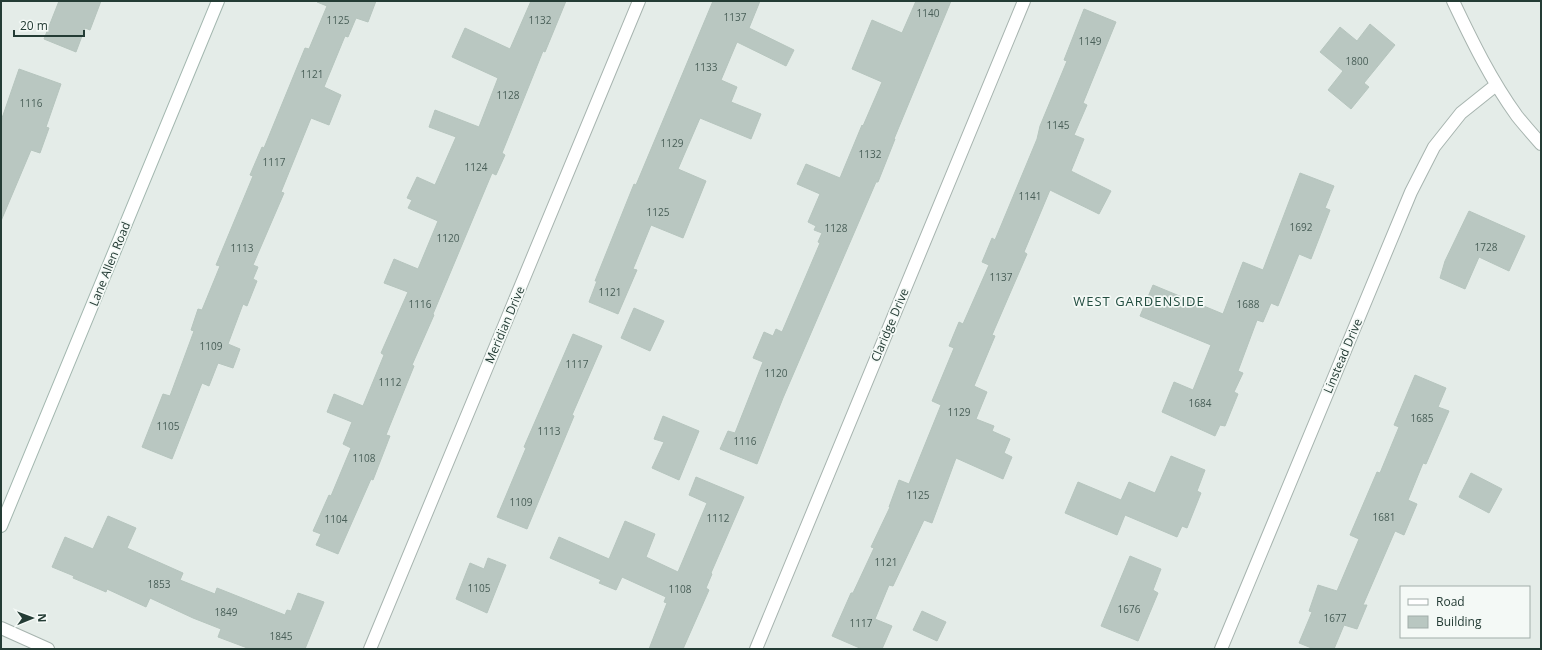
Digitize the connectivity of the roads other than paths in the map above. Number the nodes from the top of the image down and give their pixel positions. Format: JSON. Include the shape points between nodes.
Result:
{"nodes":[{"id":1,"x":218,"y":1,"type":"edge"},
{"id":2,"x":639,"y":1,"type":"edge"},
{"id":3,"x":1024,"y":1,"type":"edge"},
{"id":4,"x":1453,"y":1,"type":"edge"},
{"id":5,"x":1496,"y":85,"type":"junction"},
{"id":6,"x":1541,"y":144,"type":"edge"},
{"id":7,"x":1,"y":526,"type":"edge"},
{"id":8,"x":1,"y":628,"type":"edge"},
{"id":9,"x":48,"y":649,"type":"edge"},
{"id":10,"x":370,"y":649,"type":"edge"},
{"id":11,"x":756,"y":649,"type":"edge"},
{"id":12,"x":1221,"y":649,"type":"edge"}],
"edges":[{"from":1,"to":7,"type":"street","name":"Lane Allen Road"},
{"from":2,"to":10,"type":"street","name":"Meridian Drive"},
{"from":3,"to":11,"type":"street","name":"Claridge Drive"},
{"from":4,"to":5,"type":"street"},
{"from":5,"to":6,"type":"street"},
{"from":5,"to":12,"type":"street","name":"Linstead Drive","via":[[1462,113],[1434,147],[1411,192]]},
{"from":8,"to":9,"type":"street"}]}
